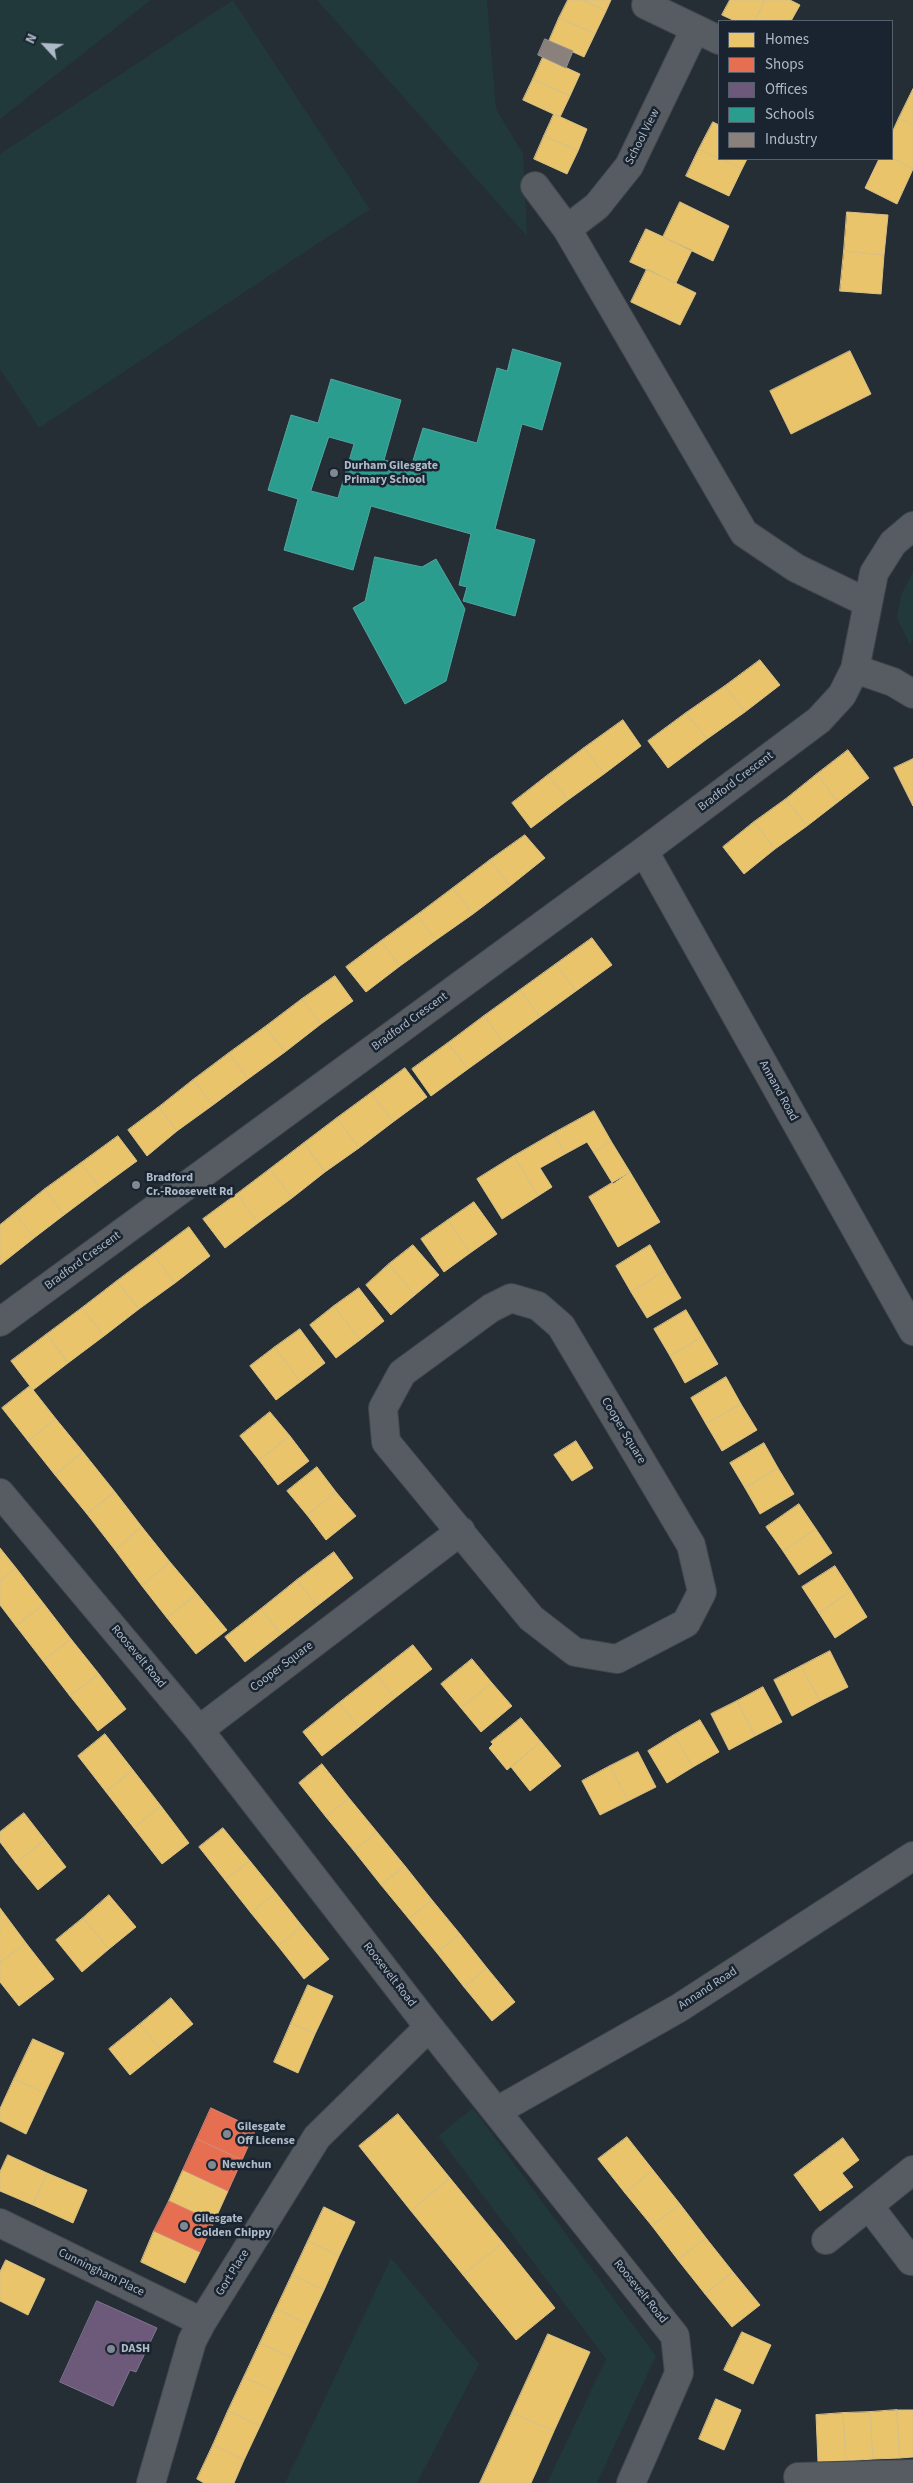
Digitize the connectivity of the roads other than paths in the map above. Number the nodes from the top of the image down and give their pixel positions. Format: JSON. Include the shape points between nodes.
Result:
{"nodes":[{"id":1,"x":646,"y":5,"type":"dead end"},
{"id":2,"x":707,"y":34,"type":"edge"},
{"id":3,"x":535,"y":186,"type":"dead end"},
{"id":4,"x":567,"y":229,"type":"junction"},
{"id":5,"x":913,"y":526,"type":"edge"},
{"id":6,"x":866,"y":602,"type":"junction"},
{"id":7,"x":855,"y":669,"type":"junction"},
{"id":8,"x":913,"y":694,"type":"edge"},
{"id":9,"x":644,"y":850,"type":"junction"},
{"id":10,"x":0,"y":1322,"type":"edge"},
{"id":11,"x":913,"y":1331,"type":"edge"},
{"id":12,"x":0,"y":1493,"type":"edge"},
{"id":13,"x":461,"y":1531,"type":"junction"},
{"id":14,"x":199,"y":1730,"type":"junction"},
{"id":15,"x":913,"y":1856,"type":"edge"},
{"id":16,"x":429,"y":2026,"type":"junction"},
{"id":17,"x":497,"y":2111,"type":"junction"},
{"id":18,"x":913,"y":2170,"type":"edge"},
{"id":19,"x":869,"y":2206,"type":"junction"},
{"id":20,"x":0,"y":2224,"type":"edge"},
{"id":21,"x":826,"y":2240,"type":"dead end"},
{"id":22,"x":911,"y":2261,"type":"dead end"},
{"id":23,"x":202,"y":2322,"type":"junction"},
{"id":24,"x":913,"y":2474,"type":"edge"},
{"id":25,"x":798,"y":2477,"type":"dead end"},
{"id":26,"x":152,"y":2483,"type":"edge"},
{"id":27,"x":631,"y":2483,"type":"edge"}],
"edges":[{"from":1,"to":2,"type":"street","name":"School View"},
{"from":2,"to":4,"type":"street","name":"School View","via":[[629,166],[597,206]]},
{"from":3,"to":4,"type":"street"},
{"from":4,"to":6,"type":"street","via":[[744,533],[796,568]]},
{"from":5,"to":6,"type":"street","name":"Bradford Crescent","via":[[893,543],[878,566]]},
{"from":6,"to":7,"type":"street","name":"Bradford Crescent"},
{"from":7,"to":8,"type":"street","via":[[893,682]]},
{"from":7,"to":9,"type":"street","name":"Bradford Crescent","via":[[842,695],[819,720]]},
{"from":9,"to":10,"type":"street","name":"Bradford Crescent"},
{"from":9,"to":11,"type":"street","name":"Annand Road"},
{"from":12,"to":14,"type":"street","name":"Roosevelt Road"},
{"from":13,"to":13,"type":"street","name":"Cooper Square","via":[[531,1618],[575,1652],[616,1660],[686,1623],[702,1592],[691,1545],[561,1326],[538,1306],[512,1298],[491,1308],[402,1373],[383,1408],[386,1442]]},
{"from":13,"to":14,"type":"street","name":"Cooper Square"},
{"from":14,"to":16,"type":"street","name":"Roosevelt Road"},
{"from":15,"to":17,"type":"street","name":"Annand Road","via":[[679,2008]]},
{"from":16,"to":17,"type":"street","name":"Roosevelt Road"},
{"from":16,"to":23,"type":"street","name":"Gort Place","via":[[318,2137]]},
{"from":17,"to":27,"type":"street","name":"Roosevelt Road","via":[[675,2336],[679,2373]]},
{"from":18,"to":19,"type":"street"},
{"from":19,"to":21,"type":"street"},
{"from":19,"to":22,"type":"street"},
{"from":20,"to":23,"type":"street","name":"Cunningham Place"},
{"from":23,"to":26,"type":"street","name":"Gort Place","via":[[192,2341]]},
{"from":24,"to":25,"type":"street"}]}
